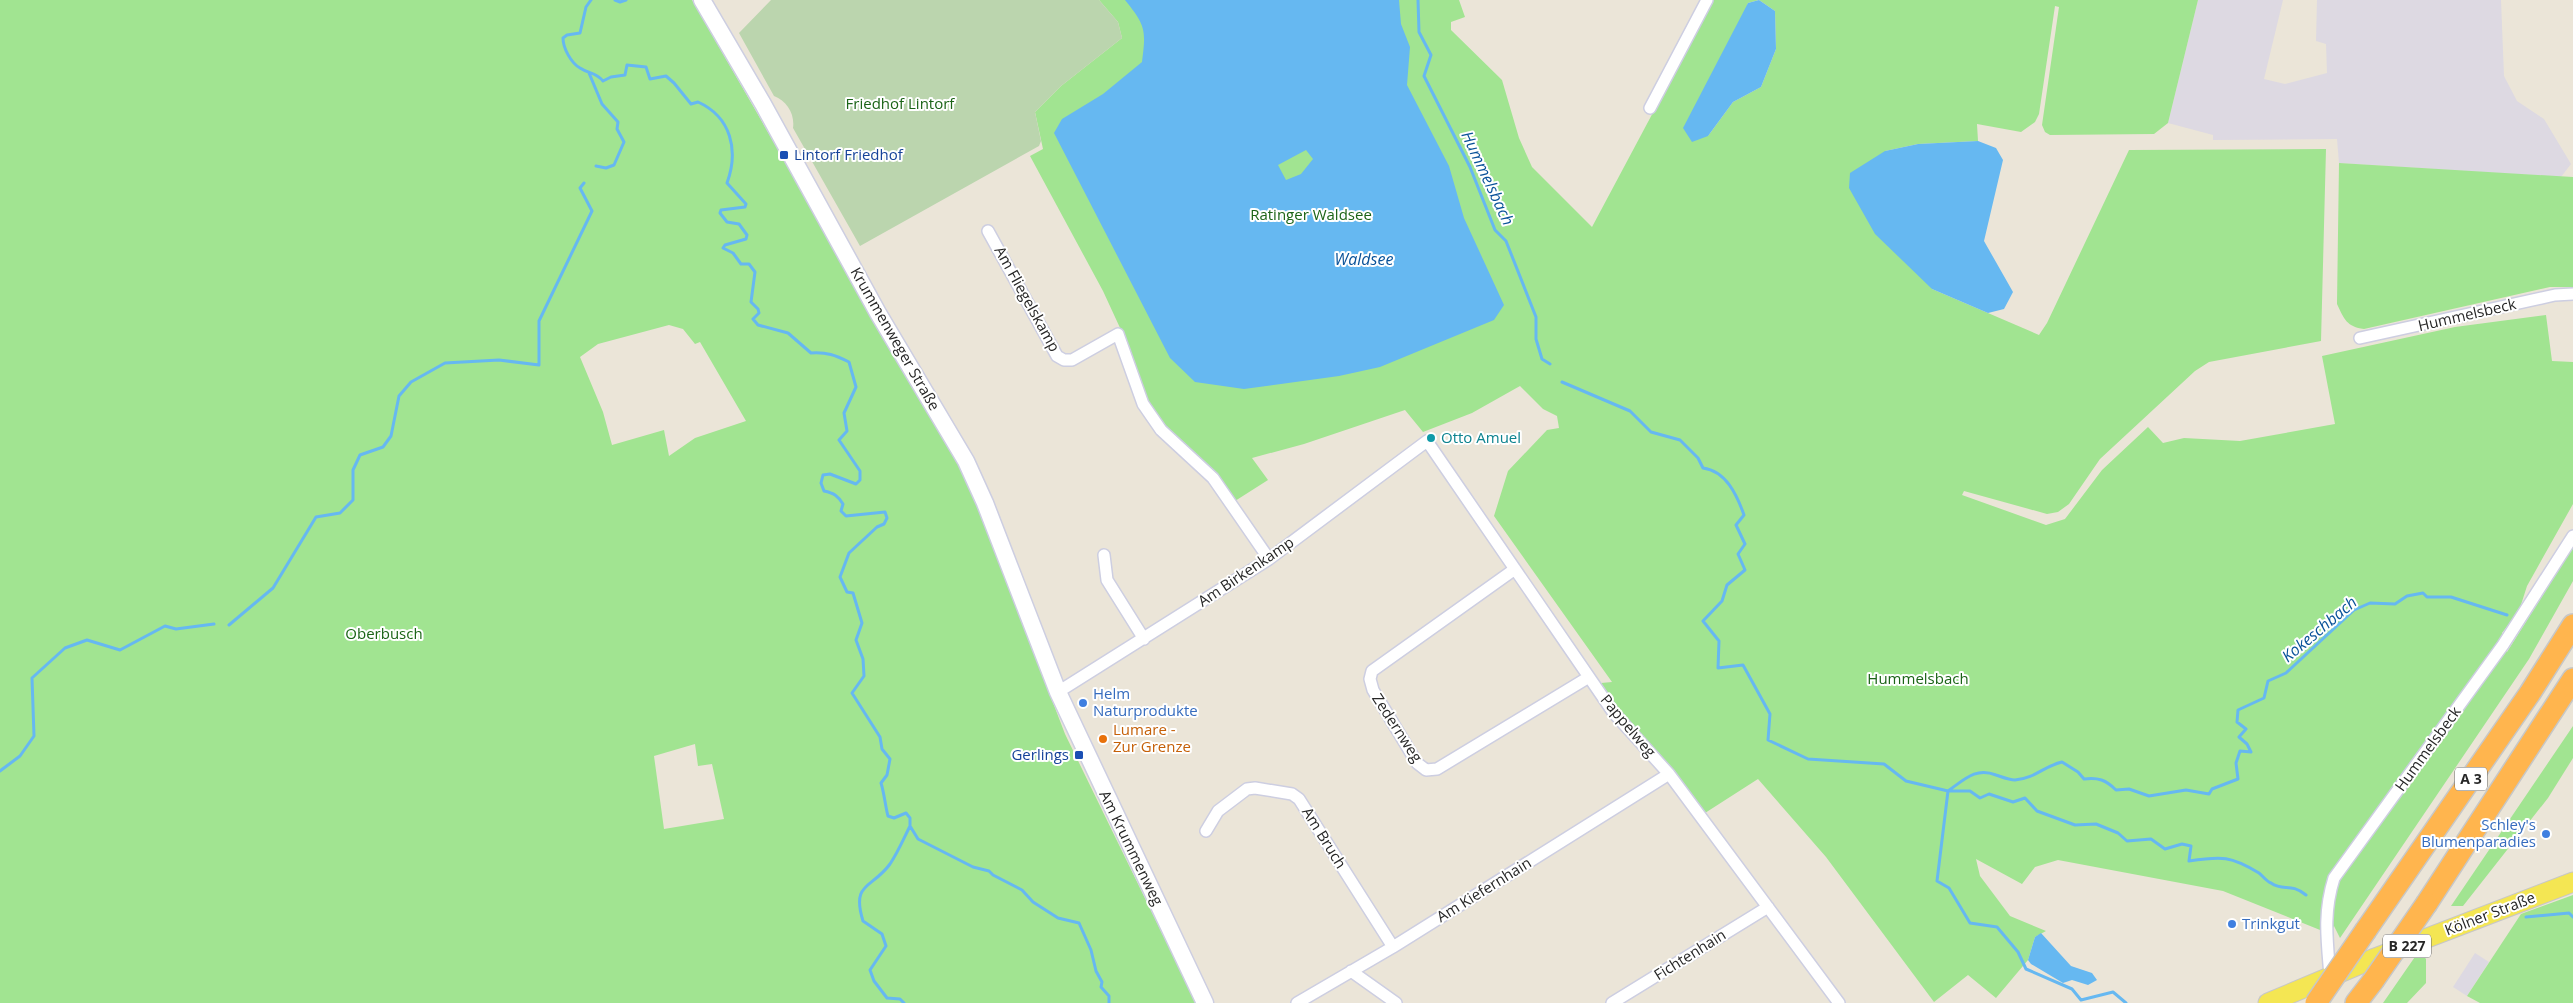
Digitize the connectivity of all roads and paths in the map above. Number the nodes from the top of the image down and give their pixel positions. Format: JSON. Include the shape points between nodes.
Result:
{"nodes":[{"id":1,"x":702,"y":0,"type":"edge"},
{"id":2,"x":1707,"y":0,"type":"edge"},
{"id":3,"x":1650,"y":108,"type":"dead end"},
{"id":4,"x":988,"y":231,"type":"dead end"},
{"id":5,"x":2573,"y":294,"type":"edge"},
{"id":6,"x":2360,"y":338,"type":"dead end"},
{"id":7,"x":1427,"y":441,"type":"joint"},
{"id":8,"x":2573,"y":536,"type":"edge"},
{"id":9,"x":1104,"y":555,"type":"dead end"},
{"id":10,"x":1269,"y":559,"type":"junction"},
{"id":11,"x":1515,"y":569,"type":"junction"},
{"id":12,"x":2573,"y":625,"type":"edge"},
{"id":13,"x":1144,"y":639,"type":"junction"},
{"id":14,"x":1589,"y":677,"type":"junction"},
{"id":15,"x":2573,"y":679,"type":"edge"},
{"id":16,"x":1058,"y":692,"type":"junction"},
{"id":17,"x":1669,"y":774,"type":"junction"},
{"id":18,"x":1206,"y":831,"type":"dead end"},
{"id":19,"x":2573,"y":882,"type":"edge"},
{"id":20,"x":1768,"y":907,"type":"junction"},
{"id":21,"x":1393,"y":947,"type":"junction"},
{"id":22,"x":1351,"y":971,"type":"junction"},
{"id":23,"x":2330,"y":976,"type":"junction"},
{"id":24,"x":1205,"y":1003,"type":"edge"},
{"id":25,"x":1297,"y":1003,"type":"edge"},
{"id":26,"x":1396,"y":1003,"type":"edge"},
{"id":27,"x":1612,"y":1003,"type":"edge"},
{"id":28,"x":1839,"y":1003,"type":"edge"},
{"id":29,"x":2268,"y":1003,"type":"edge"},
{"id":30,"x":2316,"y":1003,"type":"edge"},
{"id":31,"x":2356,"y":1003,"type":"edge"}],
"edges":[{"from":1,"to":16,"type":"main road","name":"Krummenweger Straße","via":[[966,461],[986,503]]},
{"from":2,"to":3,"type":"street"},
{"from":4,"to":10,"type":"street","name":"Am Fliegelskamp","via":[[1057,356],[1072,360],[1118,334],[1143,404],[1161,430],[1213,478]]},
{"from":5,"to":6,"type":"street","name":"Hummelsbeck","via":[[2555,295]]},
{"from":7,"to":10,"type":"street","name":"Am Birkenkamp"},
{"from":7,"to":11,"type":"street","name":"Pappelweg"},
{"from":8,"to":23,"type":"street","name":"Hummelsbeck","via":[[2503,645],[2334,878],[2325,919]]},
{"from":9,"to":13,"type":"street","via":[[1107,580]]},
{"from":10,"to":13,"type":"street","name":"Am Birkenkamp"},
{"from":11,"to":14,"type":"street","name":"Pappelweg"},
{"from":11,"to":14,"type":"street","name":"Zedernweg","via":[[1372,671],[1373,690],[1417,763],[1426,770],[1437,769]]},
{"from":12,"to":30,"type":"highway","number":"A 3","bridge":true,"via":[[2530,693]]},
{"from":13,"to":16,"type":"street","name":"Am Birkenkamp"},
{"from":14,"to":17,"type":"street","name":"Pappelweg","via":[[1613,712]]},
{"from":15,"to":31,"type":"highway","number":"A 3","bridge":true,"via":[[2427,903]]},
{"from":16,"to":24,"type":"main road","name":"Am Krummenweg"},
{"from":17,"to":20,"type":"street","name":"Pappelweg"},
{"from":17,"to":21,"type":"street","name":"Am Kiefernhain"},
{"from":18,"to":21,"type":"street","name":"Am Bruch","via":[[1218,811],[1248,789],[1292,794],[1299,799]]},
{"from":19,"to":23,"type":"main road","name":"Kölner Straße","number":"B 227"},
{"from":20,"to":27,"type":"street","name":"Fichtenhain"},
{"from":20,"to":28,"type":"street","name":"Pappelweg"},
{"from":21,"to":22,"type":"street","name":"Am Kiefernhain"},
{"from":22,"to":25,"type":"street","name":"Am Kiefernhain"},
{"from":22,"to":26,"type":"street"},
{"from":23,"to":29,"type":"main road","name":"Kölner Straße","number":"B 227"}]}
